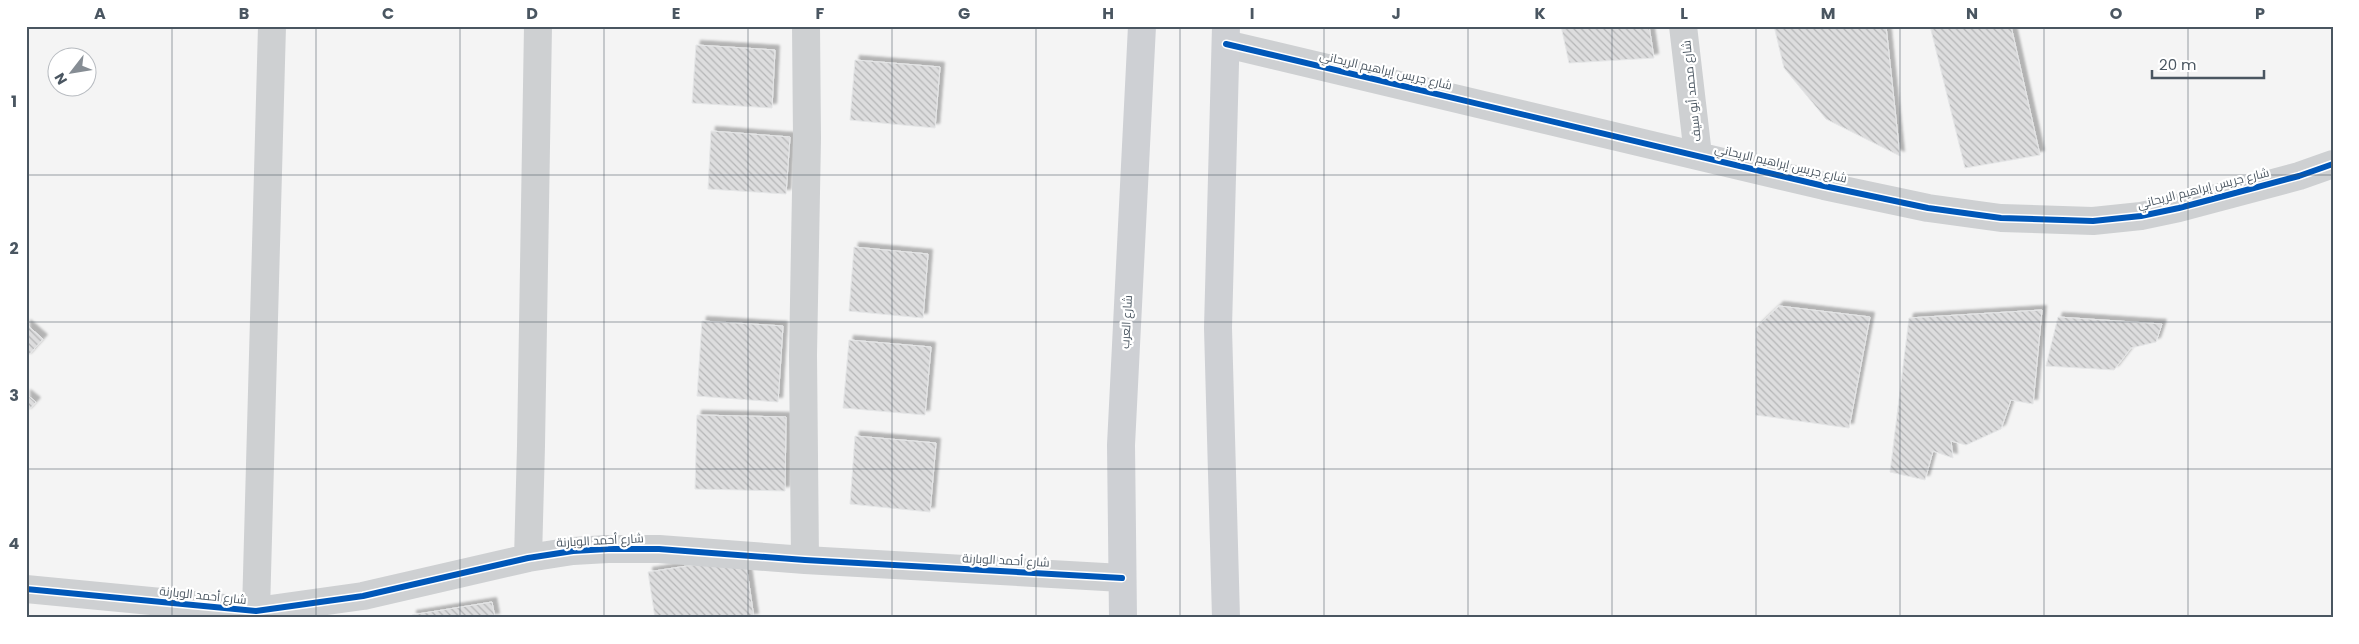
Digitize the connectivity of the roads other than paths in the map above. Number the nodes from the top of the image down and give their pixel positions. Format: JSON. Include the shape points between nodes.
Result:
{"nodes":[{"id":1,"x":272,"y":26,"type":"edge"},
{"id":2,"x":538,"y":26,"type":"edge"},
{"id":3,"x":806,"y":26,"type":"edge"},
{"id":4,"x":1142,"y":26,"type":"edge"},
{"id":5,"x":1684,"y":26,"type":"edge"},
{"id":6,"x":1226,"y":35,"type":"edge"},
{"id":7,"x":1698,"y":155,"type":"junction"},
{"id":8,"x":2333,"y":164,"type":"edge"},
{"id":9,"x":2299,"y":176,"type":"junction"},
{"id":10,"x":2333,"y":176,"type":"edge"},
{"id":11,"x":528,"y":558,"type":"junction"},
{"id":12,"x":805,"y":560,"type":"junction"},
{"id":13,"x":1122,"y":578,"type":"junction"},
{"id":14,"x":26,"y":589,"type":"edge"},
{"id":15,"x":364,"y":607,"type":"edge"},
{"id":16,"x":256,"y":611,"type":"junction"},
{"id":17,"x":1119,"y":615,"type":"edge"},
{"id":18,"x":1226,"y":618,"type":"edge"}],
"edges":[{"from":1,"to":16,"type":"street"},
{"from":2,"to":11,"type":"street"},
{"from":3,"to":12,"type":"street"},
{"from":4,"to":13,"type":"main road","name":"شارع العرب","via":[[1124,355]]},
{"from":5,"to":7,"type":"street","name":"شارع محمد أبو سيف"},
{"from":6,"to":7,"type":"street","name":"شارع جريس إبراهيم الريحاني"},
{"from":6,"to":18,"type":"main road","via":[[1218,328]]},
{"from":7,"to":9,"type":"street","name":"شارع جريس إبراهيم الريحاني","via":[[1928,208],[2040,220],[2094,221],[2140,216]]},
{"from":8,"to":9,"type":"street","name":"شارع جريس إبراهيم الريحاني"},
{"from":9,"to":10,"type":"street","name":"شارع جريس إبراهيم الريحاني"},
{"from":11,"to":12,"type":"street","name":"شارع أحمد الوبارنة","via":[[573,551],[660,549]]},
{"from":11,"to":15,"type":"street","name":"شارع أحمد الوبارنة"},
{"from":12,"to":13,"type":"street","name":"شارع أحمد الوبارنة"},
{"from":13,"to":17,"type":"main road","name":"شارع العرب"},
{"from":14,"to":16,"type":"street","name":"شارع أحمد الوبارنة"},
{"from":15,"to":16,"type":"street","name":"شارع أحمد الوبارنة"}]}
